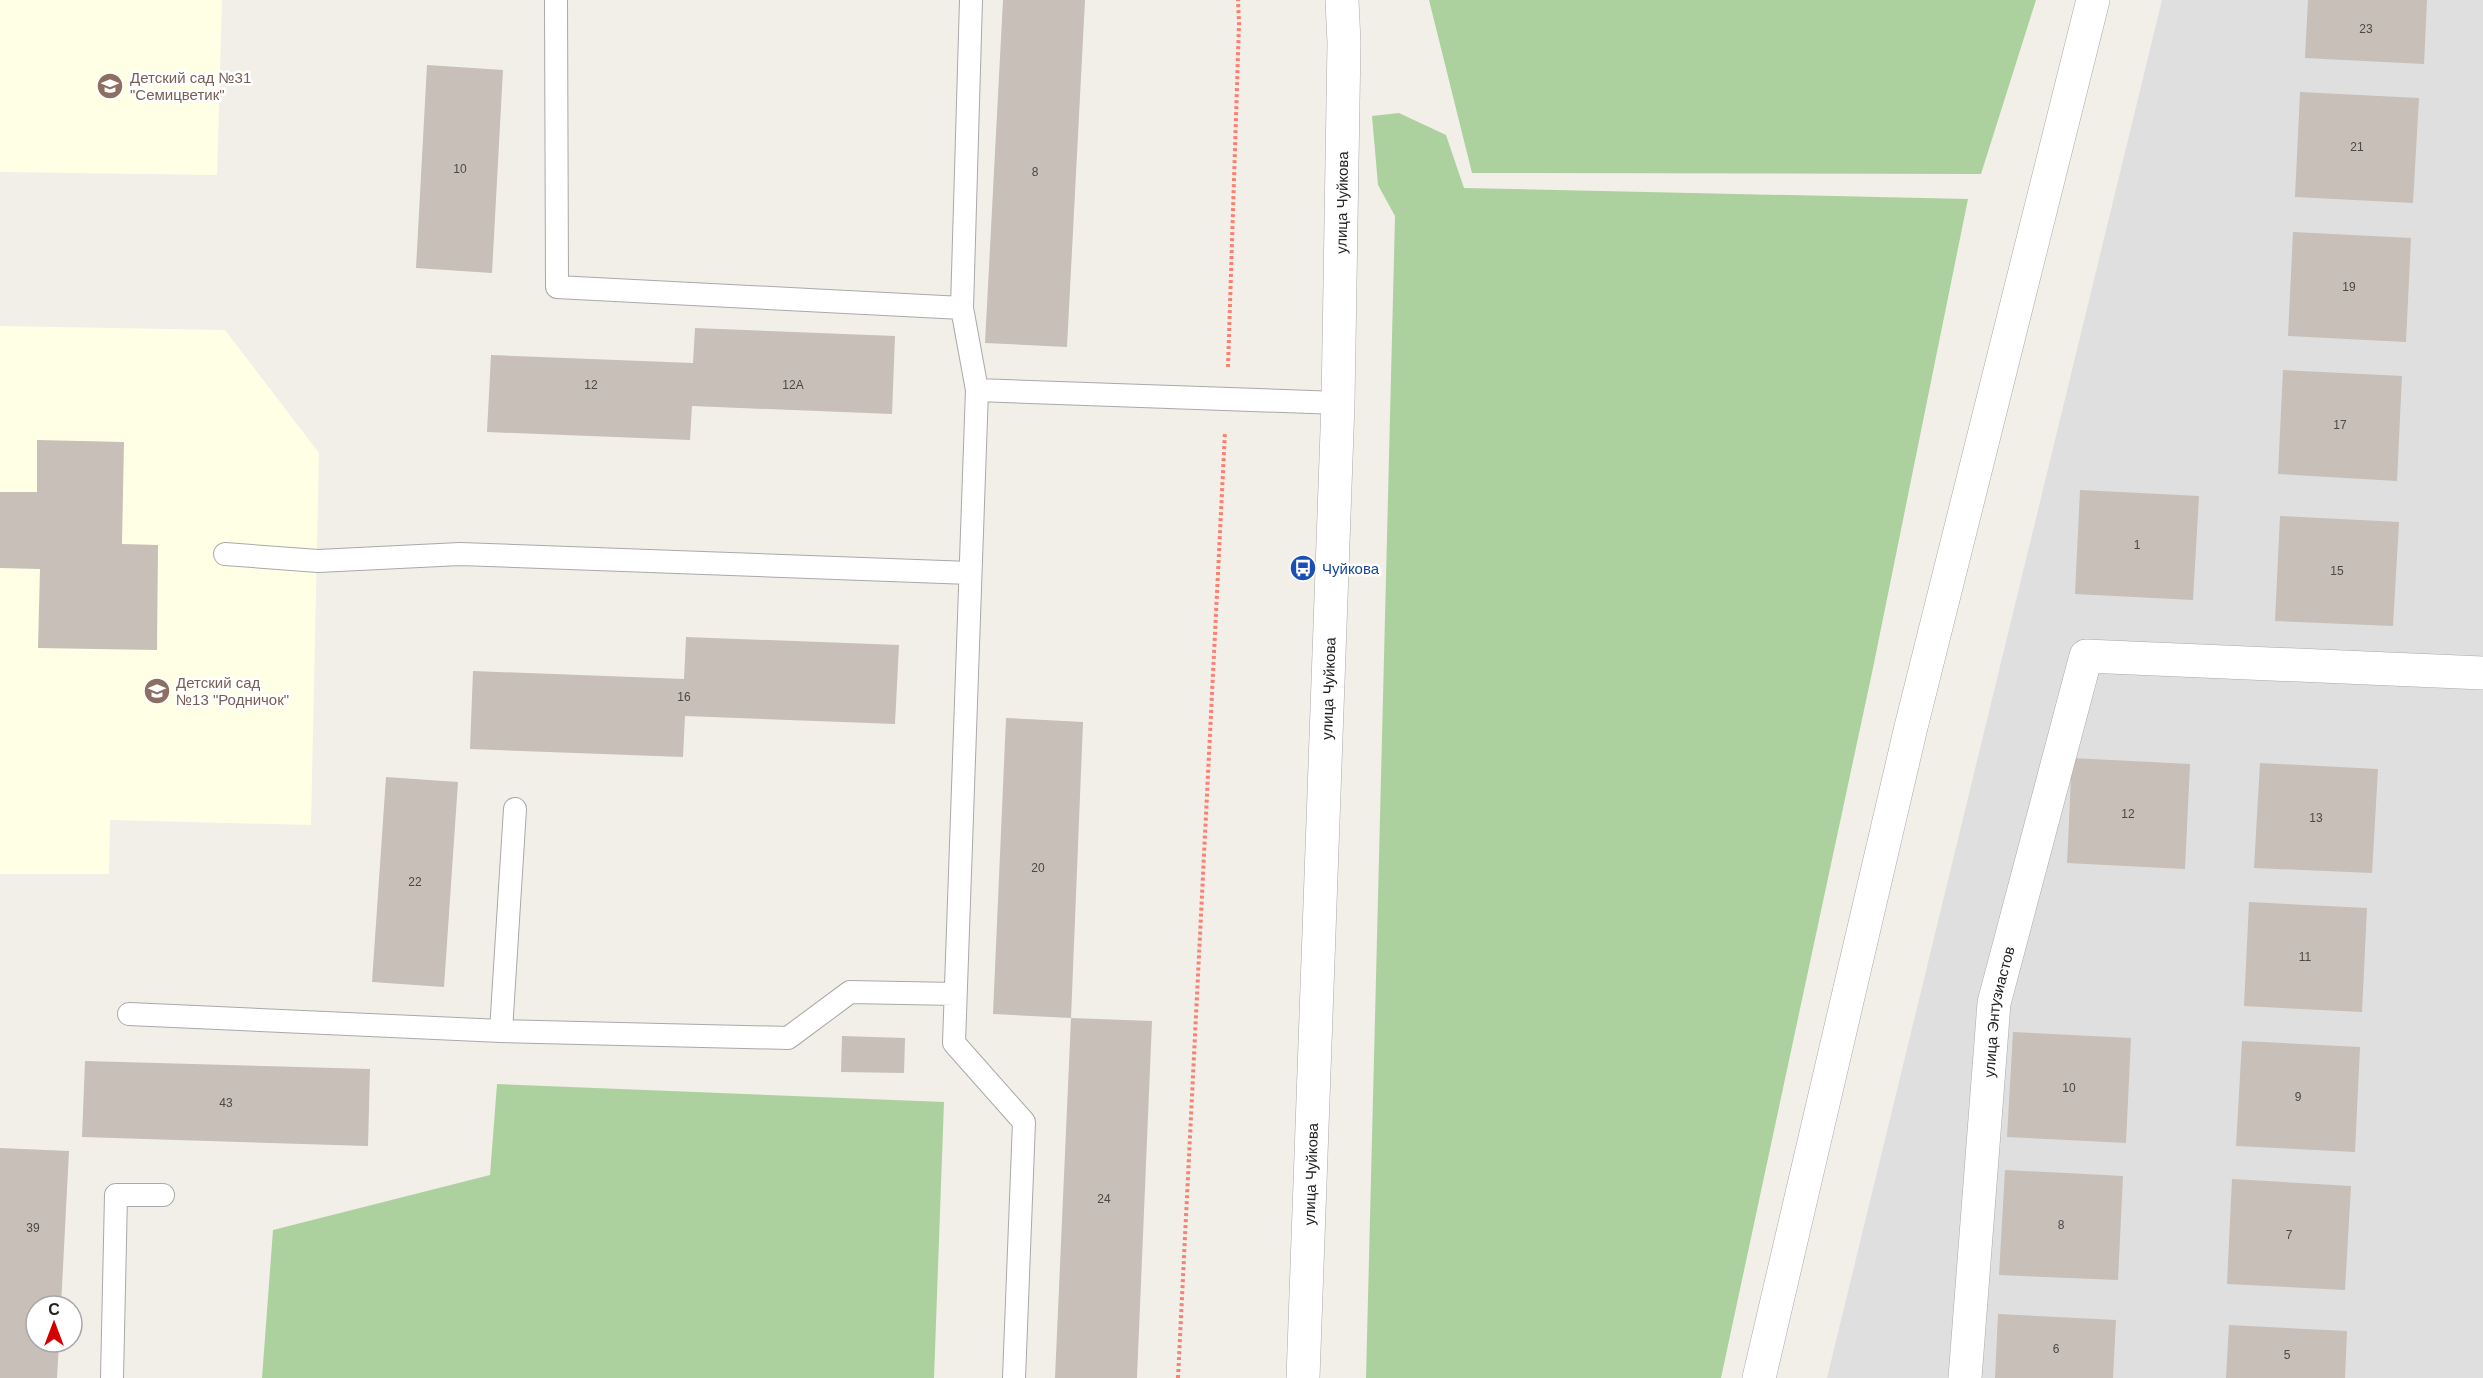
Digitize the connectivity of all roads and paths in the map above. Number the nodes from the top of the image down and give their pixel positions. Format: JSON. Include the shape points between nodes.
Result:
{"nodes":[{"id":1,"x":556,"y":0,"type":"edge"},
{"id":2,"x":971,"y":0,"type":"edge"},
{"id":3,"x":1238,"y":0,"type":"edge"},
{"id":4,"x":1342,"y":0,"type":"edge"},
{"id":5,"x":2093,"y":0,"type":"edge"},
{"id":6,"x":962,"y":308,"type":"junction"},
{"id":7,"x":977,"y":390,"type":"junction"},
{"id":8,"x":1227,"y":399,"type":"junction"},
{"id":9,"x":1338,"y":403,"type":"junction"},
{"id":10,"x":225,"y":554,"type":"dead end"},
{"id":11,"x":970,"y":573,"type":"junction"},
{"id":12,"x":2483,"y":674,"type":"edge"},
{"id":13,"x":515,"y":809,"type":"dead end"},
{"id":14,"x":955,"y":994,"type":"junction"},
{"id":15,"x":129,"y":1014,"type":"dead end"},
{"id":16,"x":501,"y":1031,"type":"junction"},
{"id":17,"x":163,"y":1195,"type":"dead end"},
{"id":18,"x":112,"y":1378,"type":"edge"},
{"id":19,"x":1014,"y":1378,"type":"edge"},
{"id":20,"x":1178,"y":1378,"type":"edge"},
{"id":21,"x":1303,"y":1378,"type":"edge"},
{"id":22,"x":1759,"y":1378,"type":"edge"},
{"id":23,"x":1965,"y":1378,"type":"edge"}],
"edges":[{"from":1,"to":6,"type":"lane","via":[[557,287]]},
{"from":2,"to":6,"type":"lane"},
{"from":3,"to":8,"type":"path"},
{"from":4,"to":9,"type":"street","name":"улица Чуйкова"},
{"from":5,"to":22,"type":"street","via":[[1911,727]]},
{"from":6,"to":7,"type":"lane"},
{"from":7,"to":8,"type":"lane"},
{"from":7,"to":11,"type":"lane"},
{"from":8,"to":9,"type":"lane"},
{"from":8,"to":20,"type":"path"},
{"from":9,"to":21,"type":"street","name":"улица Чуйкова"},
{"from":10,"to":11,"type":"lane","via":[[318,561],[460,554]]},
{"from":11,"to":14,"type":"lane"},
{"from":12,"to":23,"type":"street","name":"улица Энтузиастов","via":[[2086,656],[1994,1003]]},
{"from":13,"to":16,"type":"lane"},
{"from":14,"to":16,"type":"lane","via":[[850,992],[788,1038]]},
{"from":14,"to":19,"type":"lane","via":[[954,1043],[1024,1122]]},
{"from":15,"to":16,"type":"lane"},
{"from":17,"to":18,"type":"lane","via":[[116,1195]]}]}
